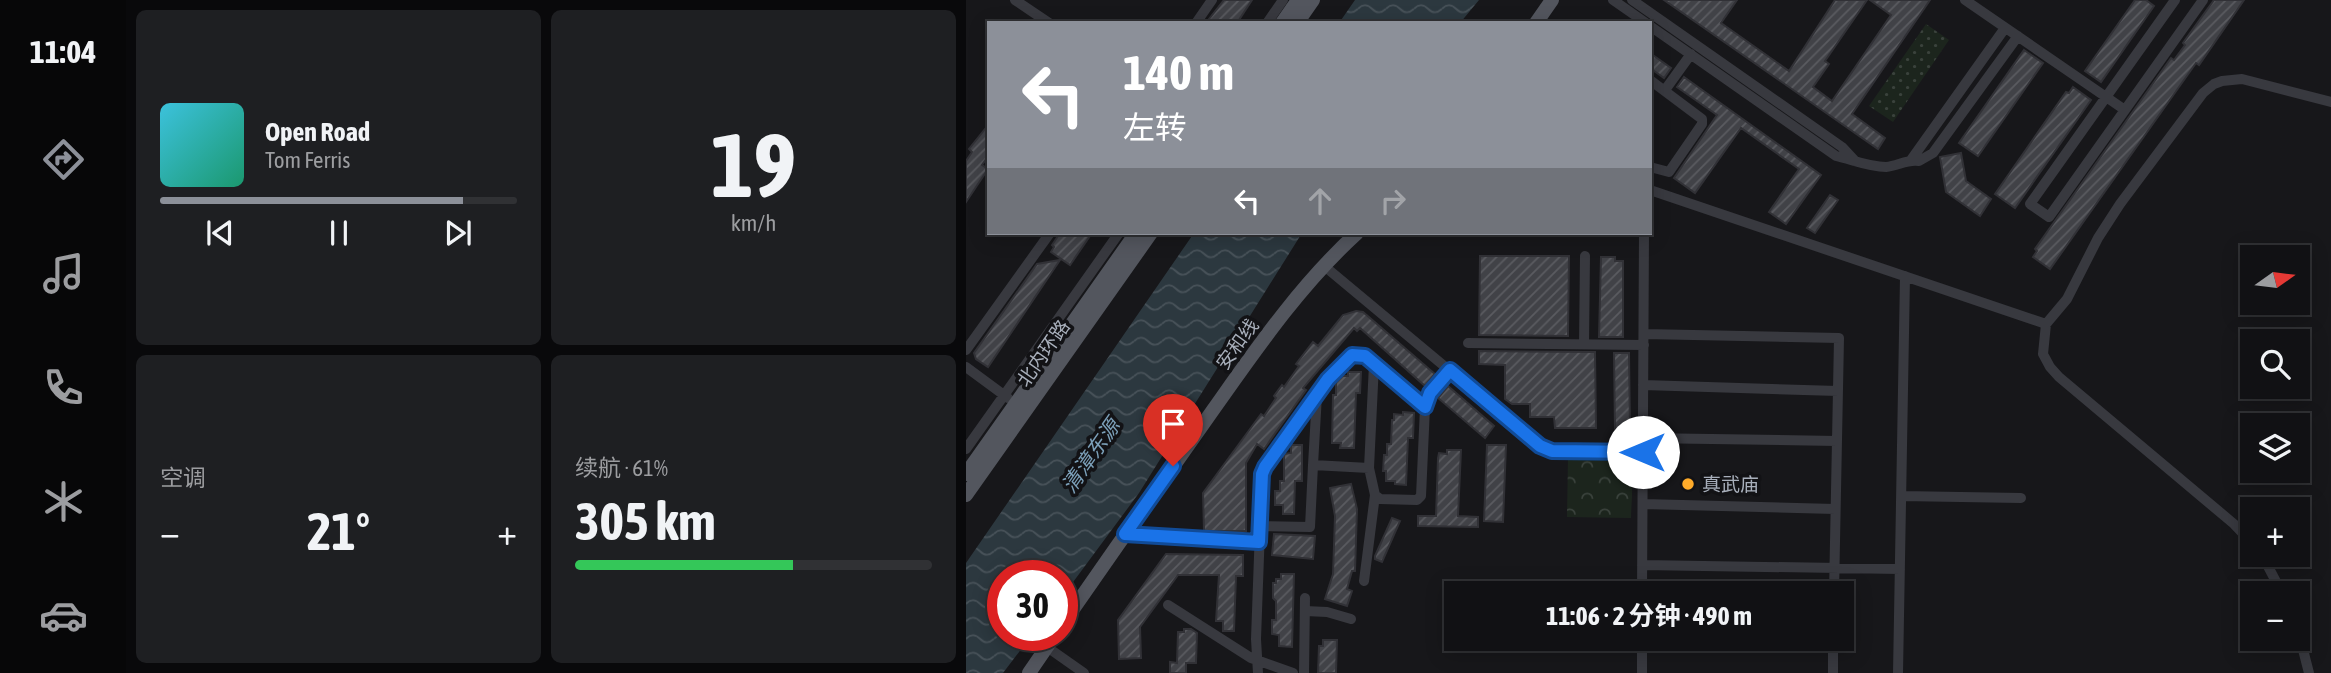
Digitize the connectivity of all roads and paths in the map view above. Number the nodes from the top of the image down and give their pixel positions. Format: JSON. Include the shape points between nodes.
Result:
{"nodes":[{"id":1,"x":1015,"y":0,"type":"edge"},
{"id":2,"x":1212,"y":0,"type":"edge"},
{"id":3,"x":1283,"y":0,"type":"edge"},
{"id":4,"x":1298,"y":0,"type":"edge"},
{"id":5,"x":1313,"y":0,"type":"edge"},
{"id":6,"x":1552,"y":0,"type":"edge"},
{"id":7,"x":1613,"y":0,"type":"edge"},
{"id":8,"x":1632,"y":0,"type":"edge"},
{"id":9,"x":1965,"y":0,"type":"edge"},
{"id":10,"x":2175,"y":0,"type":"edge"},
{"id":11,"x":2203,"y":0,"type":"edge"},
{"id":12,"x":1046,"y":21,"type":"edge"},
{"id":13,"x":1197,"y":21,"type":"edge"},
{"id":14,"x":1268,"y":21,"type":"edge"},
{"id":15,"x":1283,"y":21,"type":"edge"},
{"id":16,"x":1298,"y":21,"type":"edge"},
{"id":17,"x":1537,"y":21,"type":"edge"},
{"id":18,"x":1643,"y":21,"type":"edge"},
{"id":19,"x":1652,"y":27,"type":"edge"},
{"id":20,"x":2005,"y":28,"type":"junction"},
{"id":21,"x":2018,"y":36,"type":"junction"},
{"id":22,"x":1690,"y":54,"type":"junction"},
{"id":23,"x":1652,"y":80,"type":"edge"},
{"id":24,"x":1665,"y":90,"type":"junction"},
{"id":25,"x":2106,"y":97,"type":"junction"},
{"id":26,"x":2331,"y":103,"type":"edge"},
{"id":27,"x":2124,"y":110,"type":"junction"},
{"id":28,"x":1911,"y":160,"type":"junction"},
{"id":29,"x":1854,"y":161,"type":"junction"},
{"id":30,"x":1652,"y":168,"type":"edge"},
{"id":31,"x":1652,"y":191,"type":"edge"},
{"id":32,"x":1049,"y":235,"type":"edge"},
{"id":33,"x":1118,"y":235,"type":"edge"},
{"id":34,"x":1134,"y":235,"type":"edge"},
{"id":35,"x":1150,"y":235,"type":"edge"},
{"id":36,"x":1355,"y":235,"type":"edge"},
{"id":37,"x":1644,"y":235,"type":"edge"},
{"id":38,"x":1585,"y":256,"type":"dead end"},
{"id":39,"x":1323,"y":265,"type":"junction"},
{"id":40,"x":1905,"y":276,"type":"junction"},
{"id":41,"x":2046,"y":324,"type":"junction"},
{"id":42,"x":1644,"y":339,"type":"junction"},
{"id":43,"x":1468,"y":343,"type":"dead end"},
{"id":44,"x":1584,"y":344,"type":"junction"},
{"id":45,"x":966,"y":350,"type":"edge"},
{"id":46,"x":1374,"y":364,"type":"junction"},
{"id":47,"x":966,"y":367,"type":"edge"},
{"id":48,"x":1450,"y":370,"type":"junction"},
{"id":49,"x":1643,"y":384,"type":"junction"},
{"id":50,"x":1838,"y":391,"type":"junction"},
{"id":51,"x":1317,"y":395,"type":"junction"},
{"id":52,"x":1010,"y":399,"type":"junction"},
{"id":53,"x":1425,"y":407,"type":"junction"},
{"id":54,"x":1643,"y":438,"type":"junction"},
{"id":55,"x":1837,"y":441,"type":"junction"},
{"id":56,"x":966,"y":449,"type":"edge"},
{"id":57,"x":1643,"y":452,"type":"junction"},
{"id":58,"x":1313,"y":465,"type":"junction"},
{"id":59,"x":1368,"y":468,"type":"junction"},
{"id":60,"x":966,"y":474,"type":"edge"},
{"id":61,"x":966,"y":495,"type":"edge"},
{"id":62,"x":1375,"y":495,"type":"junction"},
{"id":63,"x":1901,"y":496,"type":"junction"},
{"id":64,"x":2021,"y":498,"type":"dead end"},
{"id":65,"x":1643,"y":504,"type":"junction"},
{"id":66,"x":1835,"y":509,"type":"junction"},
{"id":67,"x":1260,"y":526,"type":"junction"},
{"id":68,"x":2240,"y":530,"type":"edge"},
{"id":69,"x":1125,"y":534,"type":"junction"},
{"id":70,"x":1259,"y":542,"type":"junction"},
{"id":71,"x":1642,"y":565,"type":"junction"},
{"id":72,"x":1834,"y":568,"type":"junction"},
{"id":73,"x":1900,"y":569,"type":"junction"},
{"id":74,"x":1364,"y":580,"type":"dead end"},
{"id":75,"x":1642,"y":581,"type":"edge"},
{"id":76,"x":1834,"y":581,"type":"edge"},
{"id":77,"x":1305,"y":598,"type":"dead end"},
{"id":78,"x":1078,"y":602,"type":"edge"},
{"id":79,"x":1168,"y":605,"type":"dead end"},
{"id":80,"x":1305,"y":611,"type":"junction"},
{"id":81,"x":1351,"y":619,"type":"dead end"},
{"id":82,"x":1044,"y":651,"type":"edge"},
{"id":83,"x":1061,"y":651,"type":"edge"},
{"id":84,"x":1642,"y":651,"type":"edge"},
{"id":85,"x":1833,"y":651,"type":"edge"},
{"id":86,"x":2304,"y":651,"type":"edge"},
{"id":87,"x":1257,"y":660,"type":"junction"},
{"id":88,"x":1029,"y":673,"type":"edge"},
{"id":89,"x":1084,"y":673,"type":"edge"},
{"id":90,"x":1258,"y":673,"type":"edge"},
{"id":91,"x":1293,"y":673,"type":"edge"},
{"id":92,"x":1304,"y":673,"type":"edge"},
{"id":93,"x":1642,"y":673,"type":"edge"},
{"id":94,"x":1833,"y":673,"type":"edge"},
{"id":95,"x":1898,"y":673,"type":"edge"},
{"id":96,"x":2309,"y":673,"type":"edge"}],
"edges":[{"from":1,"to":12,"type":"street"},
{"from":2,"to":13,"type":"street"},
{"from":3,"to":14,"type":"street"},
{"from":4,"to":15,"type":"main road"},
{"from":5,"to":16,"type":"main road"},
{"from":6,"to":17,"type":"main road"},
{"from":7,"to":18,"type":"street"},
{"from":8,"to":29,"type":"street","via":[[1842,147]]},
{"from":9,"to":20,"type":"street"},
{"from":10,"to":25,"type":"street"},
{"from":11,"to":27,"type":"street"},
{"from":19,"to":22,"type":"street"},
{"from":20,"to":21,"type":"street"},
{"from":20,"to":28,"type":"street"},
{"from":21,"to":25,"type":"street"},
{"from":21,"to":28,"type":"street","via":[[1933,153]]},
{"from":22,"to":24,"type":"street"},
{"from":22,"to":29,"type":"street","via":[[1836,156]]},
{"from":23,"to":24,"type":"street"},
{"from":24,"to":30,"type":"street","via":[[1699,115],[1702,124],[1669,172]]},
{"from":25,"to":27,"type":"street"},
{"from":25,"to":27,"type":"street","via":[[2030,204],[2049,217]]},
{"from":26,"to":41,"type":"street","via":[[2242,79],[2214,84],[2120,204],[2067,299]]},
{"from":28,"to":29,"type":"street","via":[[1884,167]]},
{"from":31,"to":40,"type":"street"},
{"from":32,"to":45,"type":"street"},
{"from":33,"to":52,"type":"street"},
{"from":34,"to":52,"type":"main road","name":"北内环路"},
{"from":35,"to":61,"type":"main road","name":"北内环路"},
{"from":36,"to":39,"type":"main road","name":"安和线"},
{"from":37,"to":42,"type":"street"},
{"from":38,"to":44,"type":"street"},
{"from":39,"to":48,"type":"street"},
{"from":39,"to":69,"type":"main road","name":"安和线"},
{"from":40,"to":41,"type":"street"},
{"from":40,"to":63,"type":"street"},
{"from":41,"to":68,"type":"street","via":[[2043,354],[2059,377]]},
{"from":42,"to":44,"type":"street"},
{"from":42,"to":49,"type":"street"},
{"from":42,"to":50,"type":"street","via":[[1839,338]]},
{"from":43,"to":44,"type":"street"},
{"from":46,"to":51,"type":"street","via":[[1365,356],[1352,355]]},
{"from":46,"to":53,"type":"street"},
{"from":46,"to":59,"type":"street"},
{"from":47,"to":52,"type":"street"},
{"from":48,"to":53,"type":"street","via":[[1430,393]]},
{"from":48,"to":57,"type":"street","via":[[1540,446],[1552,451]]},
{"from":49,"to":50,"type":"street"},
{"from":49,"to":54,"type":"street"},
{"from":50,"to":55,"type":"street"},
{"from":51,"to":58,"type":"street"},
{"from":51,"to":67,"type":"street","via":[[1265,467]]},
{"from":52,"to":56,"type":"street"},
{"from":52,"to":60,"type":"main road","name":"北内环路"},
{"from":53,"to":62,"type":"street","via":[[1421,496],[1417,500]]},
{"from":54,"to":55,"type":"street"},
{"from":54,"to":57,"type":"street"},
{"from":55,"to":66,"type":"street"},
{"from":57,"to":65,"type":"street"},
{"from":58,"to":59,"type":"street"},
{"from":58,"to":67,"type":"street","via":[[1310,527]]},
{"from":59,"to":62,"type":"street"},
{"from":62,"to":74,"type":"street"},
{"from":63,"to":64,"type":"street"},
{"from":63,"to":73,"type":"street"},
{"from":65,"to":66,"type":"street"},
{"from":65,"to":71,"type":"street"},
{"from":66,"to":72,"type":"street"},
{"from":67,"to":70,"type":"street"},
{"from":69,"to":70,"type":"street"},
{"from":69,"to":78,"type":"main road","name":"安和线"},
{"from":70,"to":87,"type":"street"},
{"from":71,"to":72,"type":"street"},
{"from":71,"to":75,"type":"street"},
{"from":72,"to":73,"type":"street"},
{"from":72,"to":76,"type":"street"},
{"from":73,"to":95,"type":"street"},
{"from":77,"to":80,"type":"street"},
{"from":79,"to":87,"type":"street"},
{"from":80,"to":81,"type":"street"},
{"from":80,"to":92,"type":"street"},
{"from":82,"to":88,"type":"main road"},
{"from":83,"to":89,"type":"street"},
{"from":84,"to":93,"type":"street"},
{"from":85,"to":94,"type":"street"},
{"from":86,"to":96,"type":"street"},
{"from":87,"to":90,"type":"street"},
{"from":87,"to":91,"type":"street"}]}
